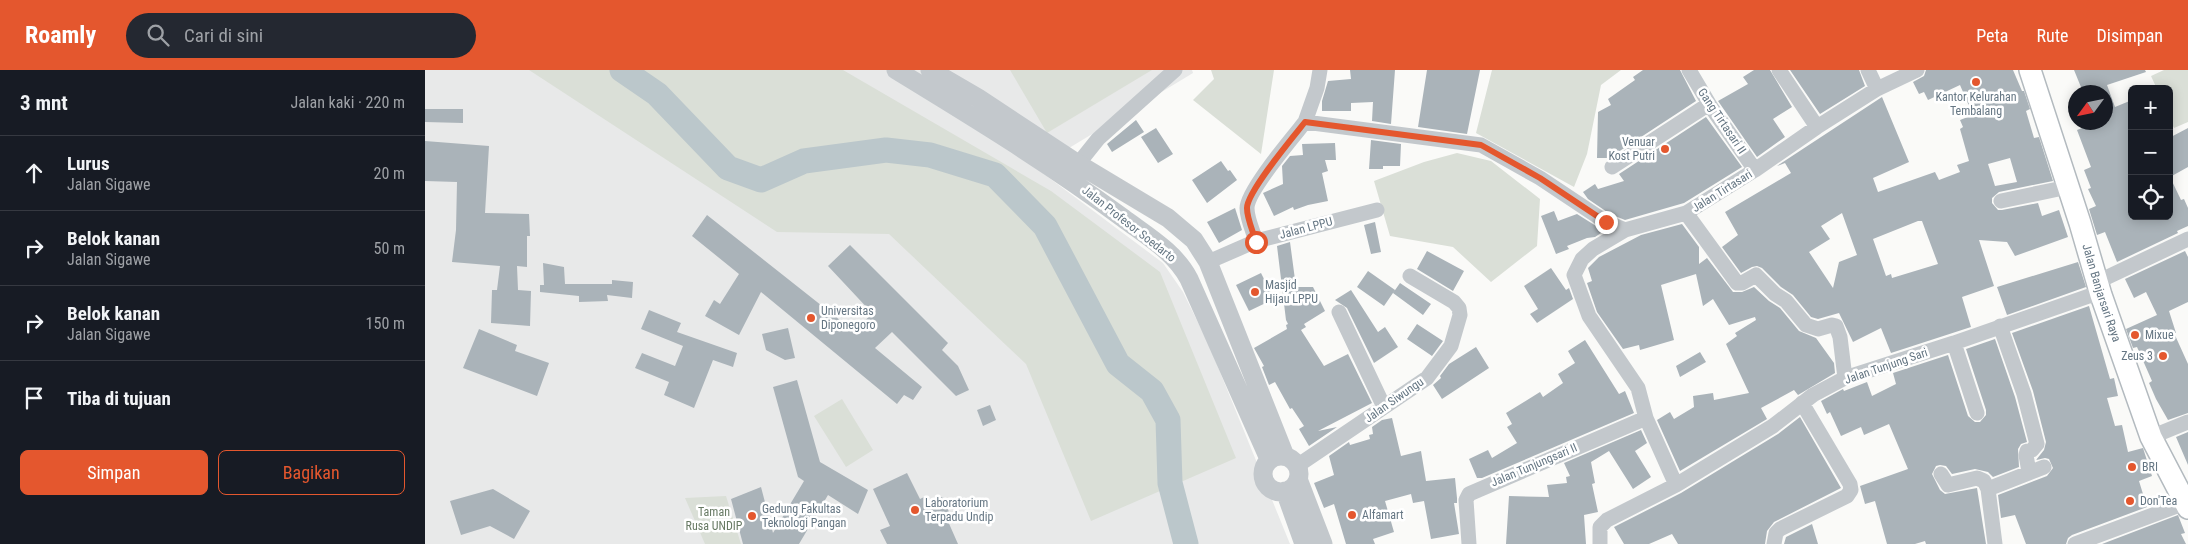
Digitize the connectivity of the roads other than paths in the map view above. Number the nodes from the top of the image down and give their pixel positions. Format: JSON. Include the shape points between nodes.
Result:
{"nodes":[{"id":1,"x":896,"y":70,"type":"edge"},
{"id":2,"x":930,"y":70,"type":"edge"},
{"id":3,"x":1175,"y":70,"type":"edge"},
{"id":4,"x":1319,"y":70,"type":"edge"},
{"id":5,"x":1689,"y":70,"type":"edge"},
{"id":6,"x":1779,"y":70,"type":"edge"},
{"id":7,"x":1868,"y":70,"type":"edge"},
{"id":8,"x":1917,"y":70,"type":"edge"},
{"id":9,"x":2030,"y":70,"type":"edge"},
{"id":10,"x":1877,"y":89,"type":"junction"},
{"id":11,"x":1709,"y":104,"type":"junction"},
{"id":12,"x":1305,"y":122,"type":"junction"},
{"id":13,"x":1817,"y":127,"type":"junction"},
{"id":14,"x":1077,"y":164,"type":"junction"},
{"id":15,"x":1612,"y":167,"type":"dead end"},
{"id":16,"x":1755,"y":170,"type":"junction"},
{"id":17,"x":2069,"y":187,"type":"junction"},
{"id":18,"x":2001,"y":200,"type":"dead end"},
{"id":19,"x":1377,"y":210,"type":"dead end"},
{"id":20,"x":1686,"y":213,"type":"junction"},
{"id":21,"x":1625,"y":230,"type":"junction"},
{"id":22,"x":2188,"y":239,"type":"edge"},
{"id":23,"x":1256,"y":242,"type":"junction"},
{"id":24,"x":1208,"y":262,"type":"junction"},
{"id":25,"x":1184,"y":269,"type":"junction"},
{"id":26,"x":1410,"y":276,"type":"dead end"},
{"id":27,"x":2099,"y":288,"type":"junction"},
{"id":28,"x":1339,"y":312,"type":"dead end"},
{"id":29,"x":1999,"y":326,"type":"junction"},
{"id":30,"x":1954,"y":343,"type":"junction"},
{"id":31,"x":1845,"y":378,"type":"junction"},
{"id":32,"x":1802,"y":403,"type":"junction"},
{"id":33,"x":1384,"y":407,"type":"junction"},
{"id":34,"x":1977,"y":413,"type":"dead end"},
{"id":35,"x":1646,"y":418,"type":"junction"},
{"id":36,"x":2188,"y":422,"type":"edge"},
{"id":37,"x":2151,"y":437,"type":"junction"},
{"id":38,"x":2044,"y":467,"type":"dead end"},
{"id":39,"x":1287,"y":471,"type":"junction"},
{"id":40,"x":2029,"y":472,"type":"junction"},
{"id":41,"x":1941,"y":474,"type":"dead end"},
{"id":42,"x":1676,"y":485,"type":"junction"},
{"id":43,"x":1988,"y":489,"type":"junction"},
{"id":44,"x":2187,"y":505,"type":"edge"},
{"id":45,"x":1304,"y":544,"type":"edge"},
{"id":46,"x":1323,"y":544,"type":"edge"},
{"id":47,"x":1469,"y":544,"type":"edge"},
{"id":48,"x":1600,"y":544,"type":"edge"},
{"id":49,"x":1774,"y":544,"type":"edge"},
{"id":50,"x":1995,"y":544,"type":"edge"},
{"id":51,"x":2075,"y":544,"type":"edge"}],
"edges":[{"from":1,"to":25,"type":"street","name":"Jalan Profesor Soedarto","via":[[1074,182],[1168,252]]},
{"from":2,"to":14,"type":"street","name":"Jalan Profesor Soedarto"},
{"from":3,"to":14,"type":"street","via":[[1097,139]]},
{"from":4,"to":12,"type":"street","via":[[1317,88]]},
{"from":5,"to":11,"type":"street","name":"Gang Tirtasari II"},
{"from":6,"to":13,"type":"street"},
{"from":7,"to":10,"type":"street"},
{"from":8,"to":10,"type":"street","name":"Jalan Tirtasari"},
{"from":9,"to":17,"type":"main road","name":"Jalan Banjarsari Raya"},
{"from":10,"to":13,"type":"street","name":"Jalan Tirtasari"},
{"from":11,"to":15,"type":"street"},
{"from":11,"to":16,"type":"street","name":"Gang Tirtasari II"},
{"from":12,"to":21,"type":"street","via":[[1481,145],[1540,178],[1606,222]]},
{"from":12,"to":23,"type":"street","via":[[1248,200],[1247,211]]},
{"from":13,"to":16,"type":"street","name":"Jalan Tirtasari"},
{"from":14,"to":24,"type":"street","name":"Jalan Profesor Soedarto","via":[[1168,218],[1194,240]]},
{"from":16,"to":20,"type":"street","name":"Jalan Tirtasari"},
{"from":17,"to":18,"type":"street"},
{"from":17,"to":27,"type":"main road","name":"Jalan Banjarsari Raya"},
{"from":19,"to":23,"type":"street","name":"Jalan LPPU"},
{"from":20,"to":21,"type":"street","name":"Jalan Tirtasari"},
{"from":20,"to":31,"type":"street","via":[[1737,283],[1756,275],[1786,300],[1806,325],[1818,328],[1836,326]]},
{"from":21,"to":35,"type":"street","name":"Jalan Tirtasari","via":[[1593,249],[1582,259],[1574,275],[1589,316],[1638,388]]},
{"from":22,"to":27,"type":"street","name":"Jalan Tunjung Sari"},
{"from":23,"to":24,"type":"street","name":"Jalan LPPU"},
{"from":24,"to":25,"type":"street"},
{"from":24,"to":39,"type":"street","name":"Jalan Profesor Soedarto"},
{"from":25,"to":39,"type":"street","name":"Jalan Profesor Soedarto"},
{"from":26,"to":33,"type":"street","name":"Jalan Siwungu","via":[[1454,302],[1460,315],[1451,346],[1427,378]]},
{"from":27,"to":29,"type":"street","name":"Jalan Tunjung Sari","via":[[2093,294]]},
{"from":27,"to":37,"type":"main road","name":"Jalan Banjarsari Raya"},
{"from":28,"to":33,"type":"street"},
{"from":29,"to":30,"type":"street","name":"Jalan Tunjung Sari"},
{"from":29,"to":40,"type":"street","via":[[2024,394],[2037,444],[2027,451]]},
{"from":30,"to":31,"type":"street","name":"Jalan Tunjung Sari"},
{"from":30,"to":34,"type":"street"},
{"from":31,"to":32,"type":"street","name":"Jalan Tunjung Sari"},
{"from":32,"to":42,"type":"street","name":"Jalan Tunjung Sari","via":[[1773,426]]},
{"from":32,"to":49,"type":"street","via":[[1851,490],[1847,496],[1780,529]]},
{"from":33,"to":39,"type":"street","name":"Jalan Siwungu"},
{"from":35,"to":42,"type":"street","name":"Jalan Tirtasari"},
{"from":35,"to":47,"type":"street","name":"Jalan Tunjungsari II","via":[[1469,494],[1466,500]]},
{"from":36,"to":37,"type":"street"},
{"from":37,"to":44,"type":"main road","name":"Jalan Banjarsari Raya"},
{"from":38,"to":40,"type":"street"},
{"from":39,"to":45,"type":"street","name":"Jalan Profesor Soedarto"},
{"from":39,"to":46,"type":"street","name":"Jalan Profesor Soedarto"},
{"from":40,"to":43,"type":"street"},
{"from":41,"to":43,"type":"street","via":[[1948,486],[1977,478],[1984,481]]},
{"from":42,"to":48,"type":"street","name":"Jalan Tunjung Sari","via":[[1607,520],[1600,527]]},
{"from":43,"to":50,"type":"street"},
{"from":44,"to":51,"type":"street"}]}
